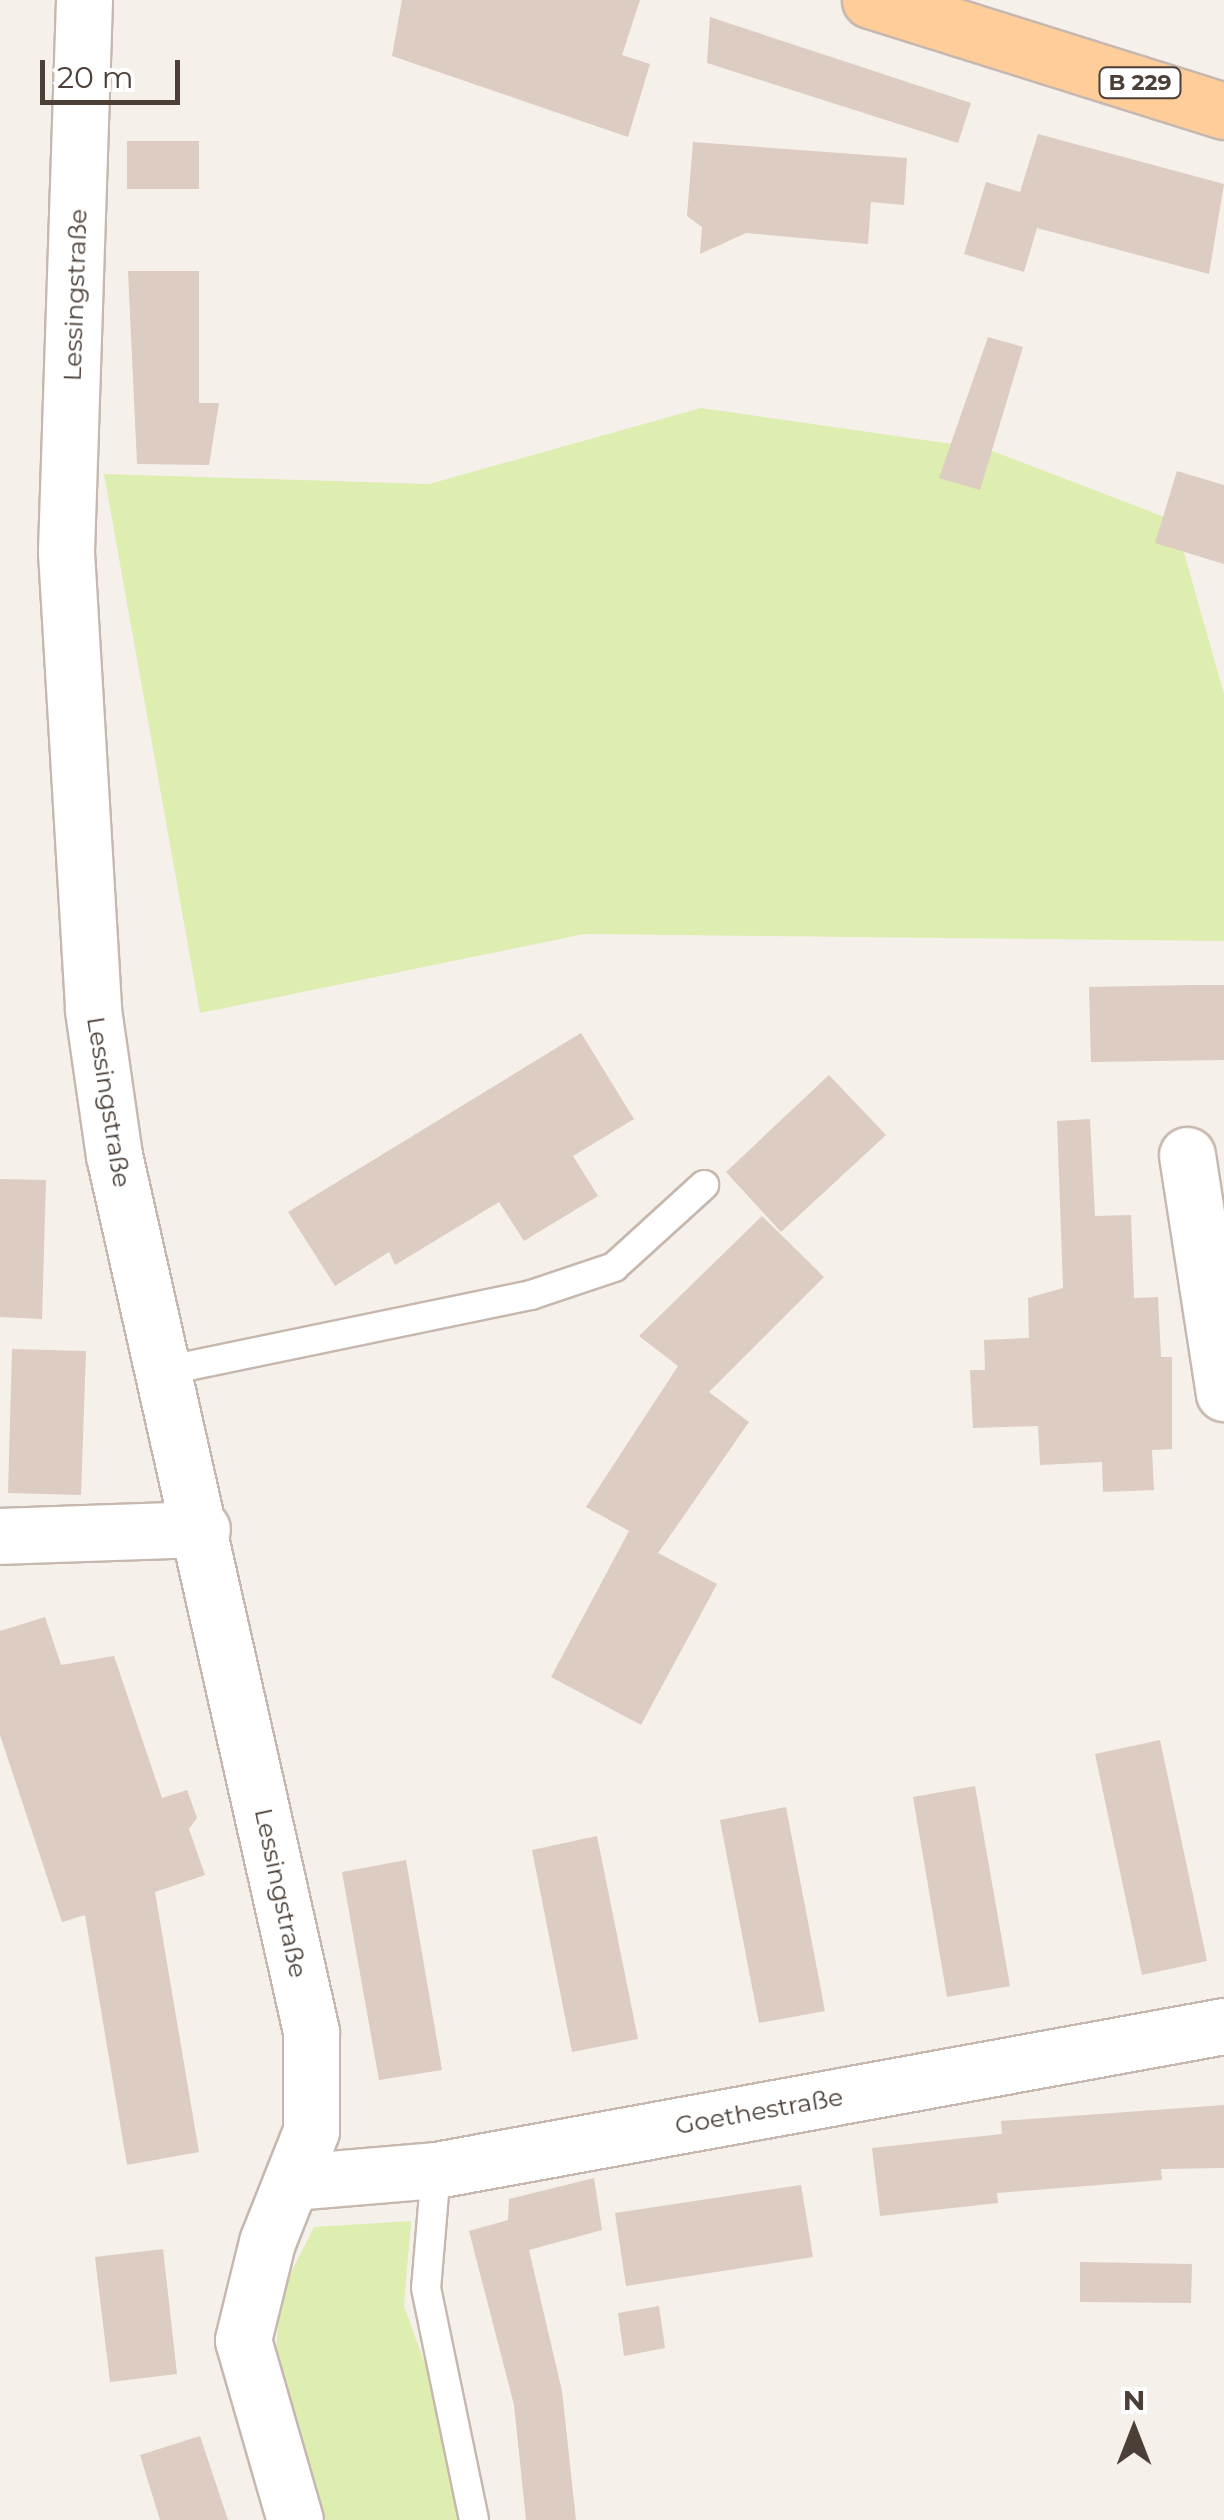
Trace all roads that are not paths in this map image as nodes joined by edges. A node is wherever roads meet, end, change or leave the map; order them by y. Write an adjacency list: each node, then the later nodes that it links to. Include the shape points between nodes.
1 (84, 0): 6 (street, Lessingstraße, via 66,552 93,1010)
2 (870, 0): 3 (main road, B 229)
3 (1224, 110)
4 (1188, 1154): 7 (street)
5 (704, 1185): 6 (lane, via 614,1267 547,1290)
6 (164, 1371): 8 (street, Lessingstraße)
7 (1224, 1393)
8 (202, 1529): 9 (street, via 128,1538); 12 (street, Lessingstraße, via 311,2031 316,2100)
9 (0, 1536)
10 (1224, 2026): 11 (street, Goethestraße)
11 (436, 2170): 12 (street, Goethestraße); 14 (lane, via 426,2288)
12 (293, 2182): 13 (street, Lessingstraße, via 243,2340)
13 (295, 2520)
14 (474, 2520)

